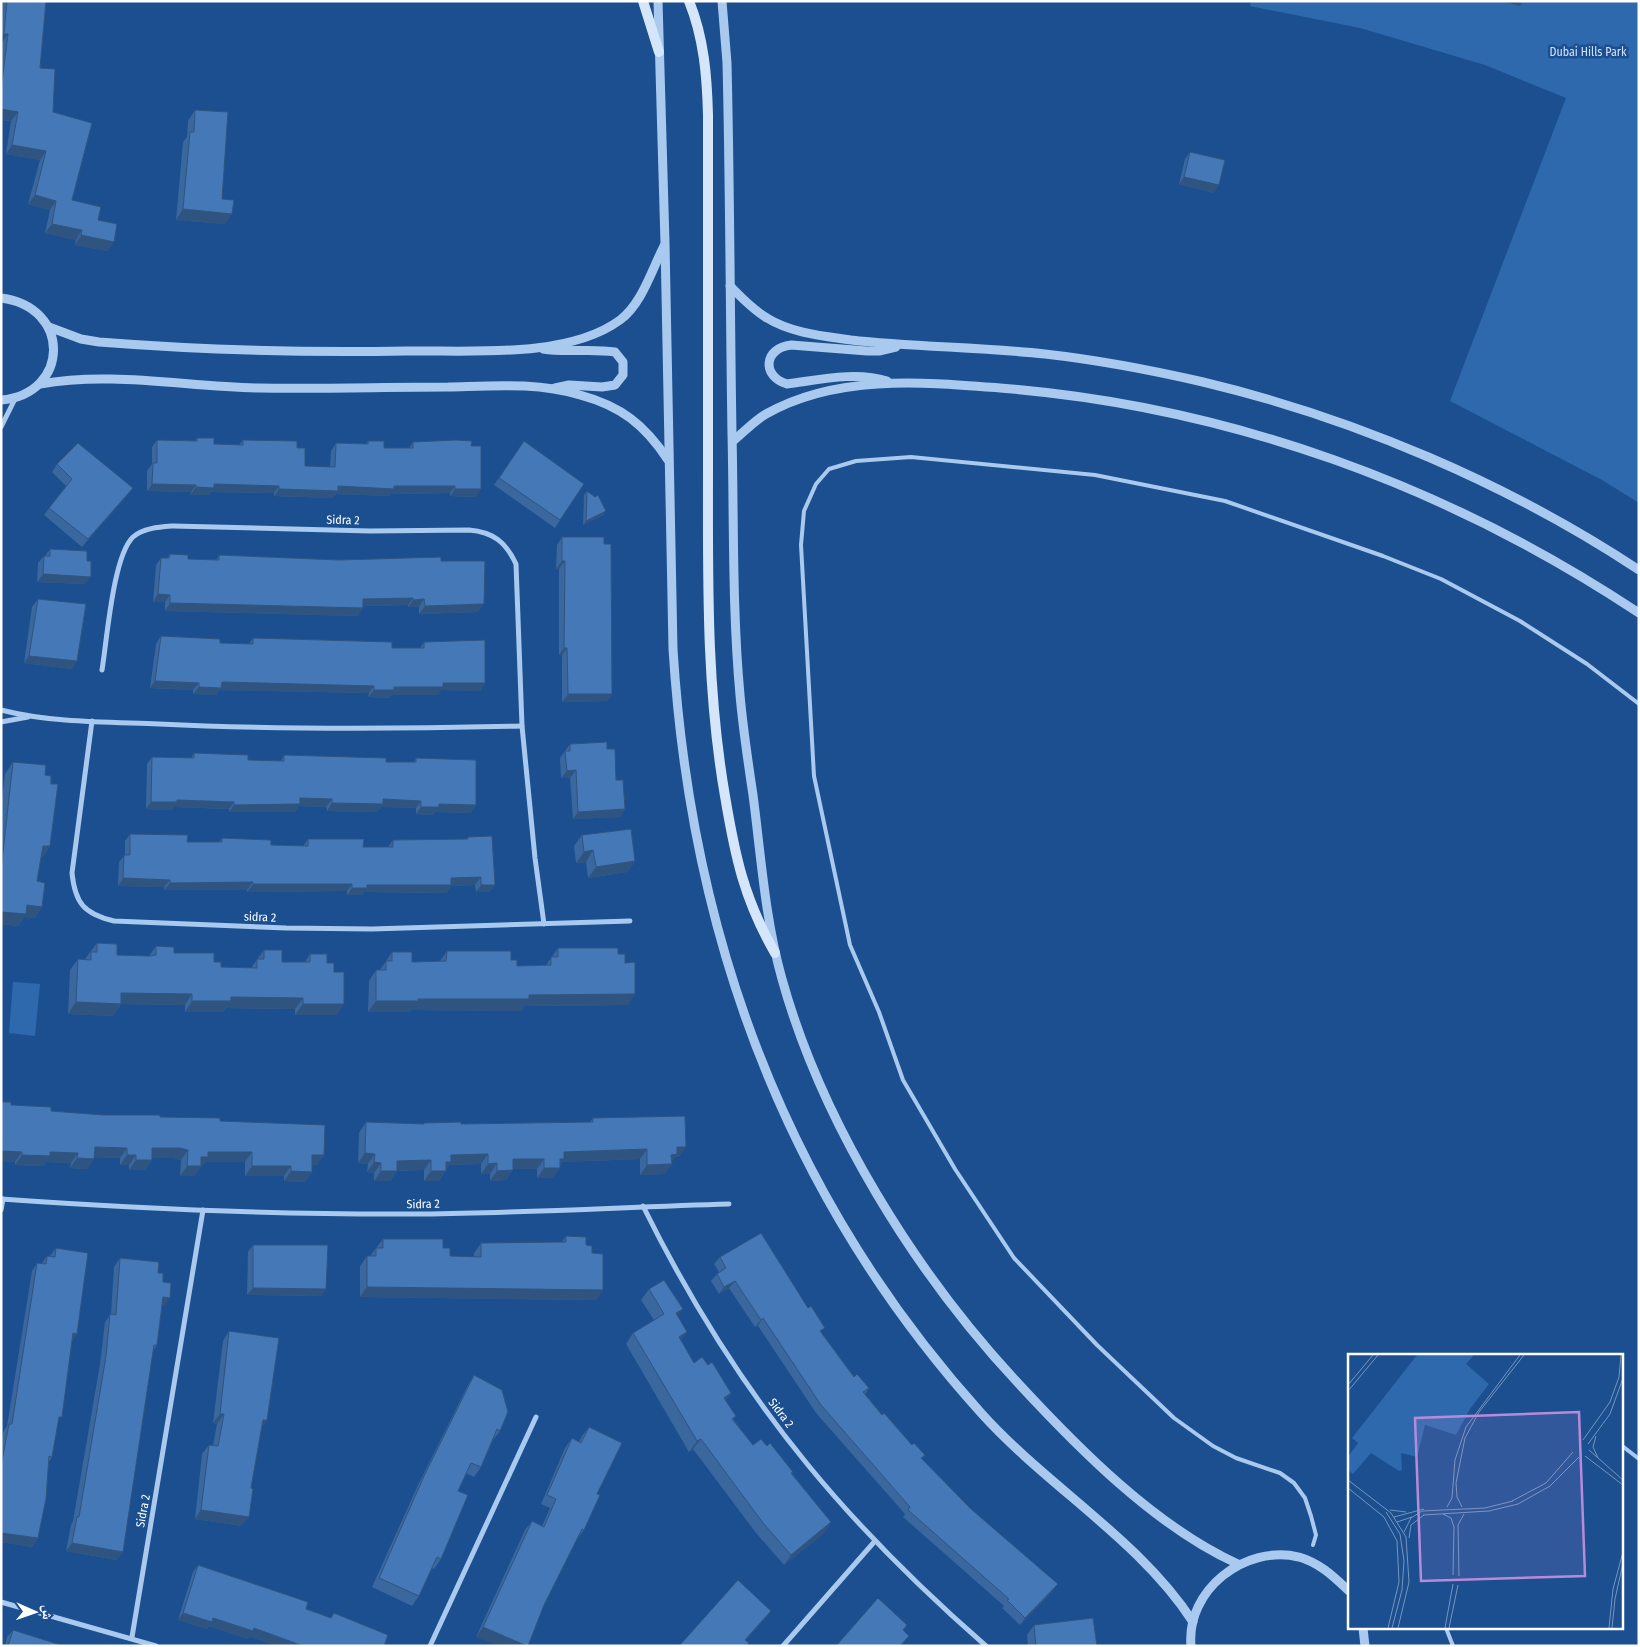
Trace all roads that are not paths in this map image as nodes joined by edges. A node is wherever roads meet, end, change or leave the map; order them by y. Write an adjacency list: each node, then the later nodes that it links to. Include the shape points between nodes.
1 (643, 1): 5 (main road)
2 (658, 1): 5 (street)
3 (689, 1): 31 (main road, via 700,34 708,97 708,620 713,710 738,866 747,897)
4 (725, 4): 7 (street)
5 (659, 52): 6 (street)
6 (665, 243): 11 (street, via 633,306 619,320 585,336); 19 (street)
7 (730, 286): 10 (street, via 767,318 784,326 825,336); 18 (street)
8 (1, 298): 9 (street, via 19,300 36,311)
9 (49, 327): 11 (street, via 81,340 245,352); 12 (street, via 53,357)
10 (901, 345): 13 (street, via 879,351 782,346 774,350 770,358 772,376 787,384 866,377); 20 (street, via 1044,354 1125,366 1205,383 1284,405 1370,434 1527,503)
11 (534, 348): 14 (street, via 615,352 623,362 623,375 615,384)
12 (40, 384): 14 (street, via 96,378 248,388); 15 (street, via 28,394)
13 (895, 384): 18 (street, via 862,385 798,401 765,414); 21 (street, via 970,385 1044,391 1191,416 1263,436 1423,494 1510,536 1595,584)
14 (553, 388): 19 (street, via 622,412 641,424)
15 (14, 399): 16 (street); 17 (street)
16 (1, 400)
17 (1, 427)
18 (732, 442): 31 (street, via 740,695)
19 (668, 460): 45 (street, via 676,701 691,812 724,955 783,1116 818,1185 871,1273 944,1370 1025,1458 1155,1573)
20 (1639, 570)
21 (1639, 614)
22 (102, 670): 28 (street, Sidra 2, via 124,547 135,536 152,528 484,532 499,538 510,550 516,564)
23 (1639, 704): 41 (lane, via 1587,664 1441,579 1225,501 1095,475 911,457 856,461 829,469 816,484 804,511 801,545 814,776 850,945 879,1012 903,1080 955,1169 1014,1258 1097,1345 1174,1418 1213,1446 1236,1458 1280,1473 1294,1483 1305,1498 1311,1516 1316,1535)
24 (1, 710): 25 (street)
25 (31, 716): 26 (street); 27 (street)
26 (92, 721): 28 (street, via 273,728); 30 (street, sidra 2, via 72,872 74,890 82,906 97,917 114,921 286,928)
27 (1, 722)
28 (522, 726): 30 (street, Sidra 2)
29 (630, 921): 30 (street, sidra 2)
30 (544, 924)
31 (776, 953): 42 (street, via 792,1010 816,1074 851,1148 937,1286 992,1357 1101,1466 1180,1532)
32 (2, 1199): 35 (street); 36 (street, Sidra 2)
33 (729, 1204): 34 (street, Sidra 2)
34 (643, 1206): 36 (street, Sidra 2, via 423,1214); 40 (street, Sidra 2, via 691,1296 746,1383 807,1464)
35 (1, 1210)
36 (203, 1210): 48 (street, Sidra 2)
37 (536, 1416): 50 (street)
38 (1622, 1446): 39 (lane)
39 (1639, 1459)
40 (875, 1541): 51 (street); 52 (street, Sidra 2, via 929,1596)
41 (1313, 1545)
42 (1238, 1564): 43 (street, via 1268,1556 1298,1557 1327,1570); 45 (street, via 1212,1586 1202,1599)
43 (1348, 1590)
44 (1, 1602): 48 (street)
45 (1193, 1622): 53 (street)
46 (1363, 1630): 54 (street)
47 (1447, 1630): 55 (lane)
48 (132, 1637): 49 (street)
49 (156, 1646)
50 (430, 1646)
51 (783, 1646)
52 (986, 1646)
53 (1191, 1646)
54 (1365, 1646)
55 (1453, 1646)

